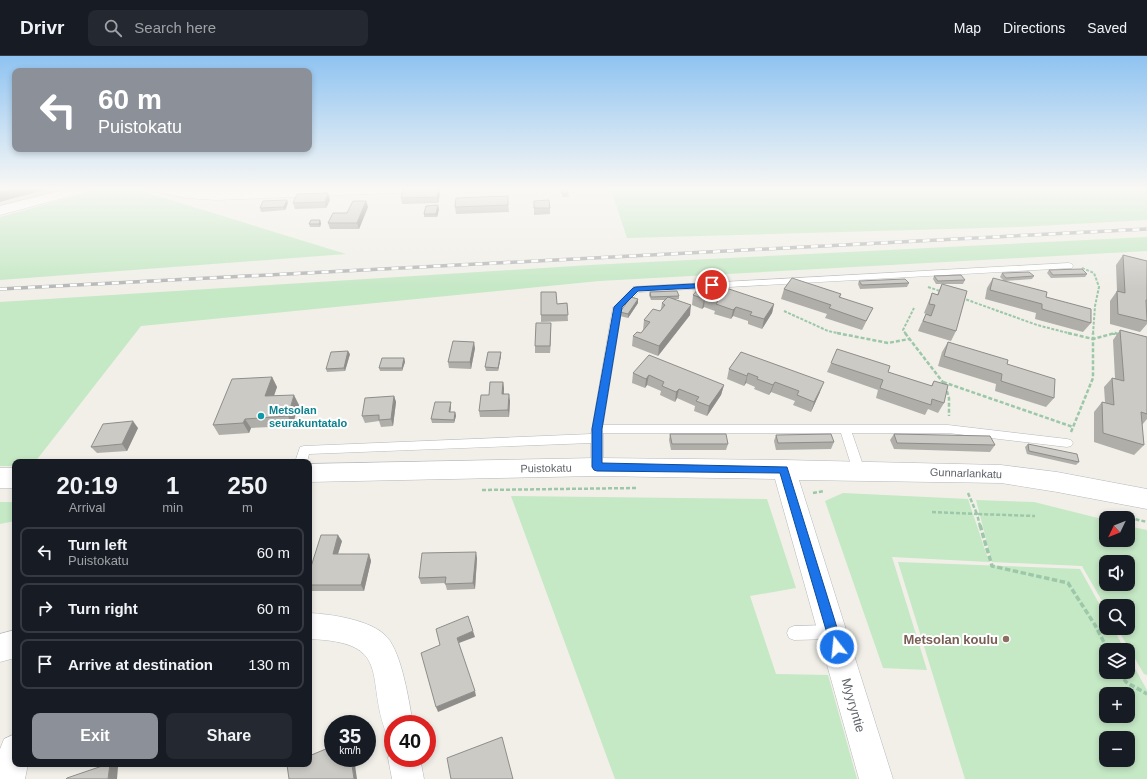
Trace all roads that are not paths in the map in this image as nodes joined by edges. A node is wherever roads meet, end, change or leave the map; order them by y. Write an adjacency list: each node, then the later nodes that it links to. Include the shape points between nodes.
1 (1069, 266): 3 (lane, via 636,289 618,307)
2 (845, 429): 3 (lane); 4 (lane, via 948,429); 7 (lane)
3 (597, 434): 5 (lane, via 304,450); 6 (lane)
4 (1067, 443)
5 (302, 459)
6 (597, 467): 8 (street, Puistokatu); 11 (street, Puistokatu)
7 (859, 471): 11 (street, Gunnarlankatu); 12 (street, Gunnarlankatu, via 1001,474)
8 (312, 473)
9 (0, 478): 10 (street)
10 (12, 478)
11 (788, 482): 15 (street, Myyryntie)
12 (1147, 499)
13 (312, 626): 18 (street, via 354,633 377,646 388,674)
14 (794, 632): 15 (lane)
15 (833, 632): 23 (street, Myyryntie)
16 (12, 645): 17 (street)
17 (0, 648)
18 (396, 715)
19 (12, 764): 21 (street)
20 (406, 767): 22 (street)
21 (9, 779)
22 (408, 779)
23 (876, 779)

